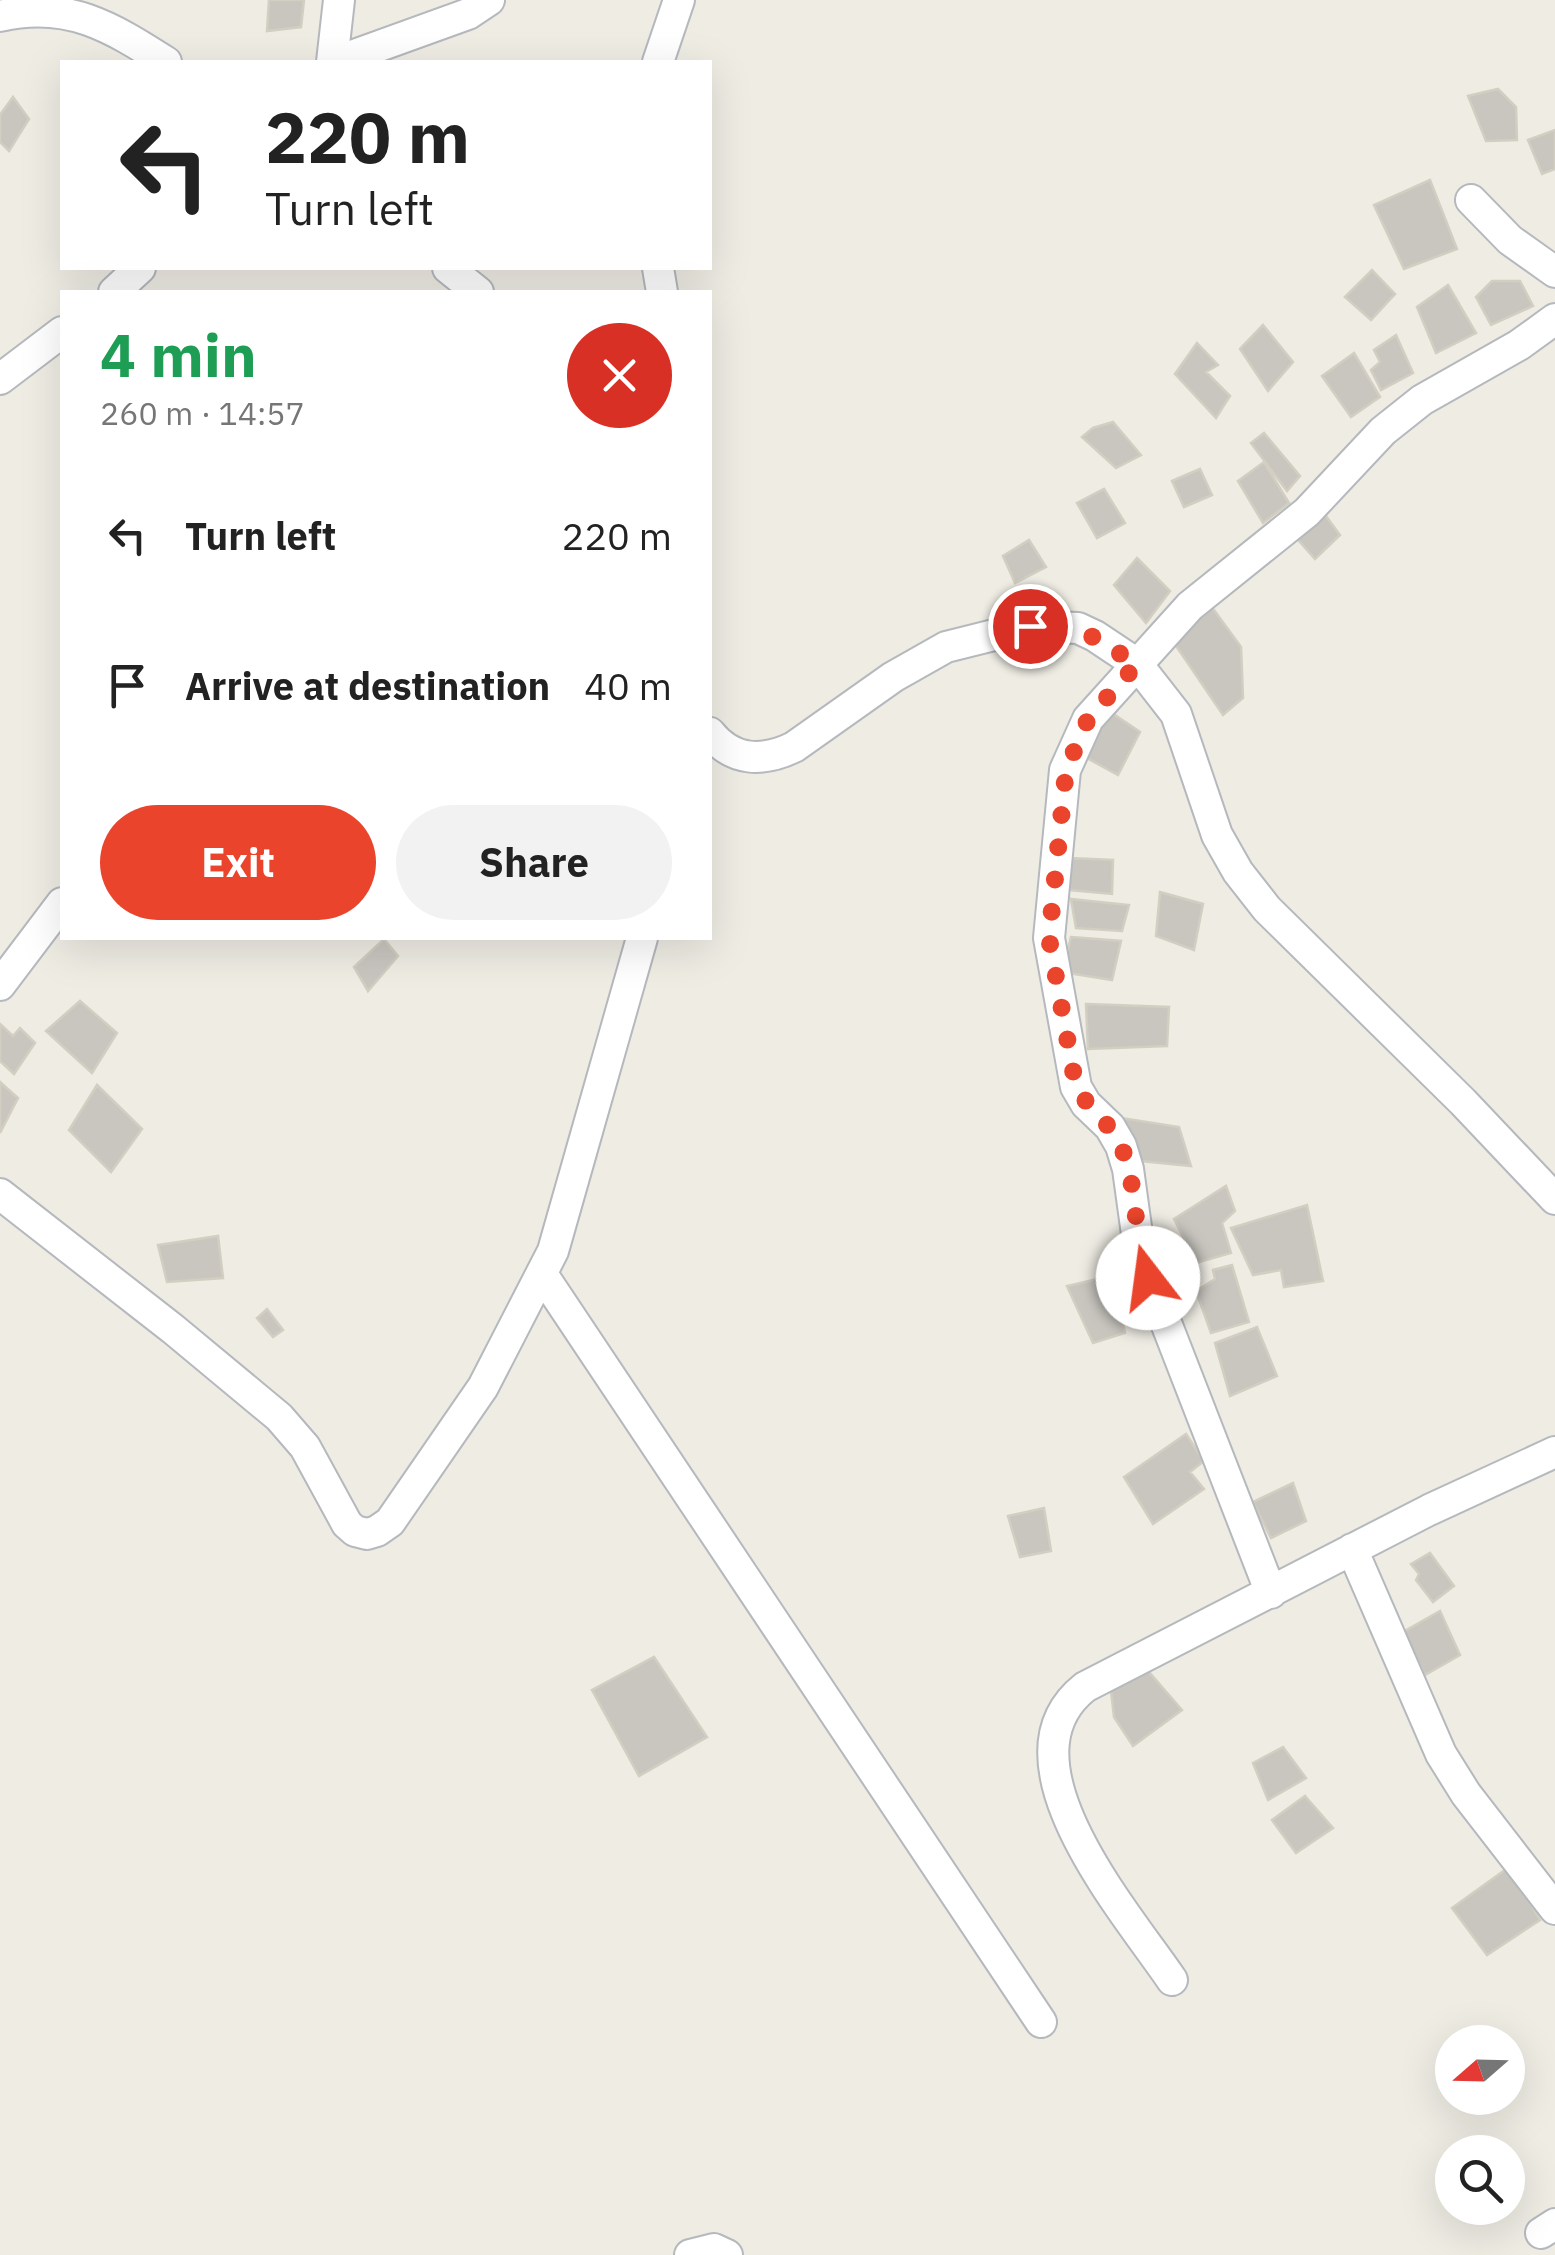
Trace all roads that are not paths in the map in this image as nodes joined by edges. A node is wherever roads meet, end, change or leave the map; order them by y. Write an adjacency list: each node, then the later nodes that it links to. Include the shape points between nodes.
1 (339, 0): 6 (street)
2 (488, 0): 7 (street, via 468,14)
3 (680, 0): 8 (street)
4 (0, 16): 5 (street, via 48,6 76,12)
5 (163, 60)
6 (333, 60)
7 (339, 60)
8 (659, 60)
9 (1471, 200): 11 (street)
10 (138, 270): 13 (street)
11 (1555, 272)
12 (445, 276): 14 (street)
13 (116, 290)
14 (474, 290)
15 (1555, 319): 18 (street, via 1436,390 1382,431 1307,512 1190,606)
16 (60, 334): 17 (street)
17 (0, 379)
18 (1137, 664): 19 (street, via 1078,628 1030,626 946,646 778,754 743,756); 24 (street, via 1176,714 1206,806 1238,872 1267,909); 28 (street, via 1088,719 1066,770 1049,938 1052,967 1076,1087 1120,1146 1140,1256)
19 (712, 736)
20 (60, 906): 22 (street)
21 (641, 940): 25 (street, via 554,1252)
22 (0, 985)
23 (0, 1194): 25 (street, via 279,1417 305,1448 347,1524 366,1534 390,1522 483,1388)
24 (1555, 1198)
25 (542, 1274): 31 (street)
26 (1555, 1452): 27 (street)
27 (1352, 1549): 28 (street); 29 (street, via 1441,1754)
28 (1271, 1593): 30 (street, via 1085,1687 1056,1725 1054,1757 1068,1821)
29 (1555, 1909)
30 (1172, 1980)
31 (1041, 2022)
32 (690, 2255): 33 (street, via 714,2249)
33 (727, 2255)

